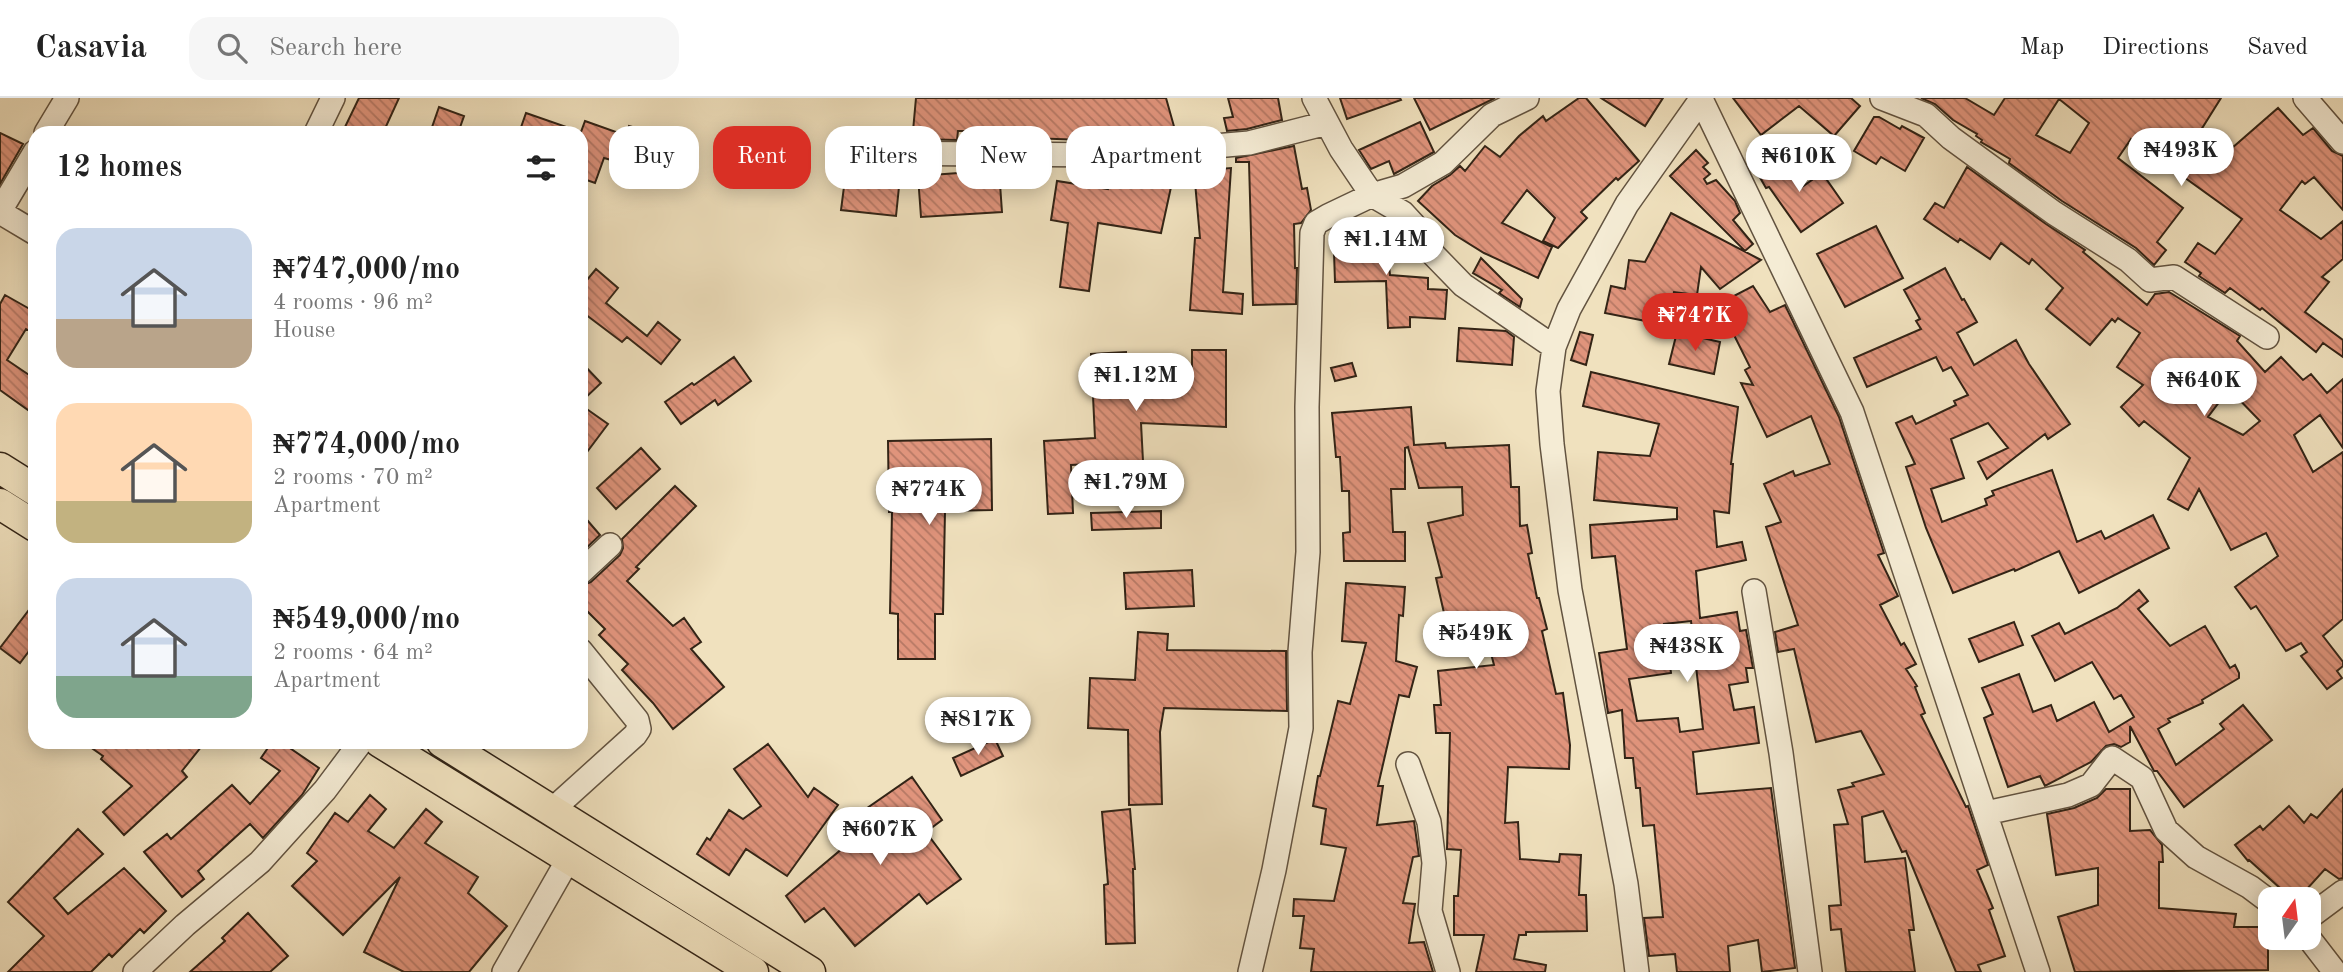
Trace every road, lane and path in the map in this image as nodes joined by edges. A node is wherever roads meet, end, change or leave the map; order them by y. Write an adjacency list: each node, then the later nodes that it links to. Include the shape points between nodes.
1 (67, 98): 10 (street)
2 (332, 98): 11 (street)
3 (1314, 98): 9 (street)
4 (1527, 98): 15 (street, via 1492,116 1443,163 1403,186)
5 (1882, 98): 8 (street)
6 (2305, 98): 12 (street)
7 (1701, 99): 19 (street, via 1627,204 1569,309); 33 (street, via 1852,412)
8 (1931, 106): 18 (street, via 1961,145 2150,280 2174,277)
9 (1327, 123): 13 (street, via 1249,143 1112,155); 15 (street)
10 (50, 126)
11 (319, 126)
12 (2343, 142)
13 (942, 154)
14 (28, 164): 16 (street)
15 (1372, 195): 19 (street, via 1409,219 1428,249 1462,285); 43 (street, via 1328,216 1312,233 1301,728)
16 (0, 211): 17 (street)
17 (28, 229)
18 (2267, 337)
19 (1555, 347): 45 (street, via 1548,391 1569,576 1626,884)
20 (0, 468): 21 (main road)
21 (28, 486)
22 (0, 504): 23 (main road)
23 (28, 522)
24 (610, 545): 25 (street)
25 (588, 565)
26 (1754, 592): 46 (street, via 1782,753)
27 (588, 660): 32 (street, via 637,720 639,729)
28 (356, 749): 39 (street, via 260,862)
29 (391, 749): 34 (main road)
30 (453, 749): 32 (main road)
31 (1408, 764): 44 (street, via 1429,822 1433,863 1430,911)
32 (552, 810): 42 (main road)
33 (1986, 813): 36 (street, via 2068,795 2091,785 2112,758 2142,778 2166,830 2196,857); 47 (street)
34 (569, 858): 40 (street); 41 (main road)
35 (2343, 892): 37 (street)
36 (2258, 893)
37 (2321, 908)
38 (2318, 950): 48 (street)
39 (135, 972)
40 (505, 972)
41 (752, 972)
42 (810, 972)
43 (1250, 972)
44 (1448, 972)
45 (1637, 972)
46 (1810, 972)
47 (2038, 972)
48 (2335, 972)

